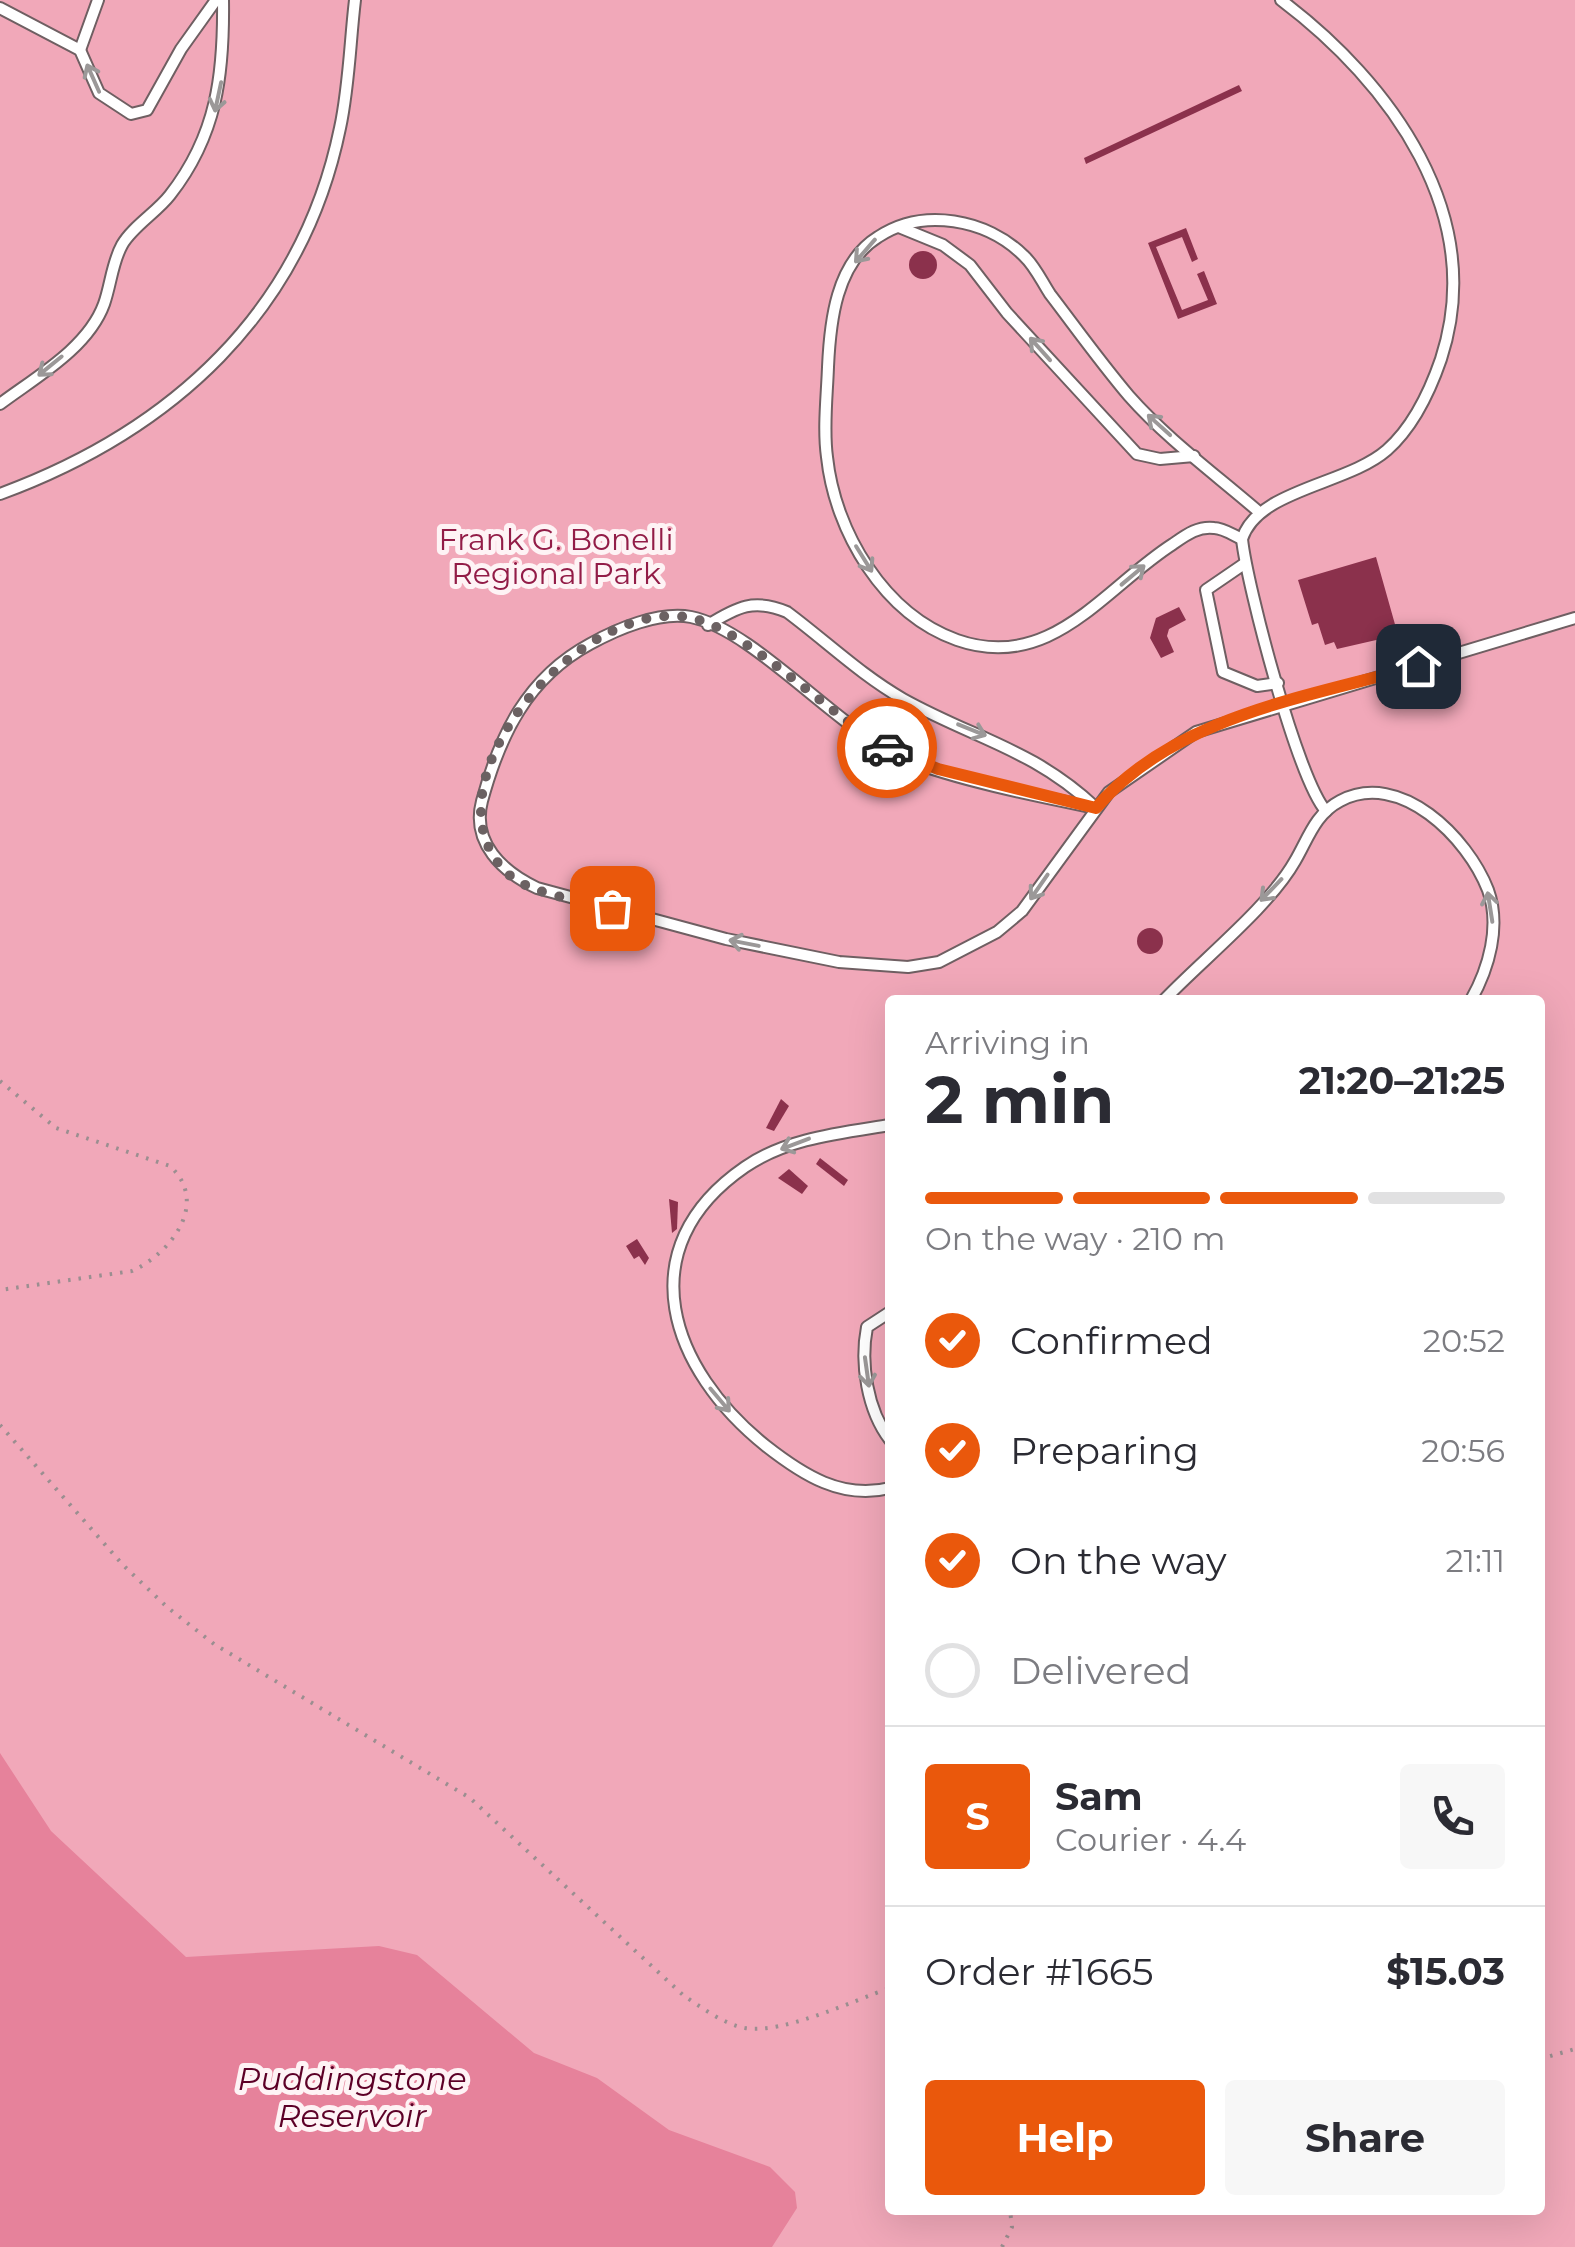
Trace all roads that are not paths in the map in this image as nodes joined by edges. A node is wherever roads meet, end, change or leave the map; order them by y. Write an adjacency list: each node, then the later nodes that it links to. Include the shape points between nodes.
1 (98, 0): 6 (lane)
2 (220, 0): 6 (lane, one-way to 6, via 181,48 147,110 131,114 113,106 99,93); 8 (lane, one-way to 8, via 222,78 197,158 150,220 124,241 91,328)
3 (355, 0): 10 (lane, via 340,128 325,182 290,267 252,325 194,384 135,430 66,470)
4 (1281, 0): 11 (lane, via 1363,71 1410,138 1451,236 1453,303 1427,393 1388,449 1359,470)
5 (0, 8): 6 (lane)
6 (80, 50)
7 (899, 227): 9 (lane, one-way to 7, via 1137,454 970,265 944,245); 9 (lane, one-way to 7, via 1130,397 1025,257 960,221 927,219); 12 (lane, one-way to 12, via 876,237 856,260 833,312 826,458 861,556 907,613 958,640 1026,645 1082,620 1194,530 1216,528)
8 (0, 404)
9 (1196, 456): 11 (lane)
10 (0, 494)
11 (1259, 512): 12 (lane)
12 (1242, 539): 13 (lane)
13 (1244, 564): 16 (lane); 16 (lane, via 1206,590 1222,672 1258,686)
14 (1575, 618): 17 (lane)
15 (708, 624): 18 (lane, via 905,758); 18 (lane, one-way to 18, via 739,606 765,603 786,612 900,698 1023,752); 18 (lane, one-way to 15, via 1022,911 998,932 939,962 908,967 838,962 726,939 537,888 508,874 490,851 480,809 500,746 528,696 565,657 604,636 667,618)
16 (1278, 683): 17 (lane)
17 (1283, 704): 18 (lane, via 1196,732 1131,774); 19 (lane, via 1308,781)
18 (1096, 808)
19 (1326, 811): 20 (lane, one-way to 20, via 1284,877); 21 (lane, one-way to 19, via 1490,957 1494,926 1488,891 1456,840 1428,812 1398,798 1369,794 1342,799)
20 (1169, 995)
21 (1473, 995)
22 (885, 1126): 25 (lane, one-way to 25, via 811,1138 745,1167 692,1224 672,1287 686,1353 754,1436 812,1480 848,1490)
23 (885, 1315): 24 (lane, one-way to 24, via 867,1327 864,1346 872,1402)
24 (885, 1429)
25 (885, 1488)

